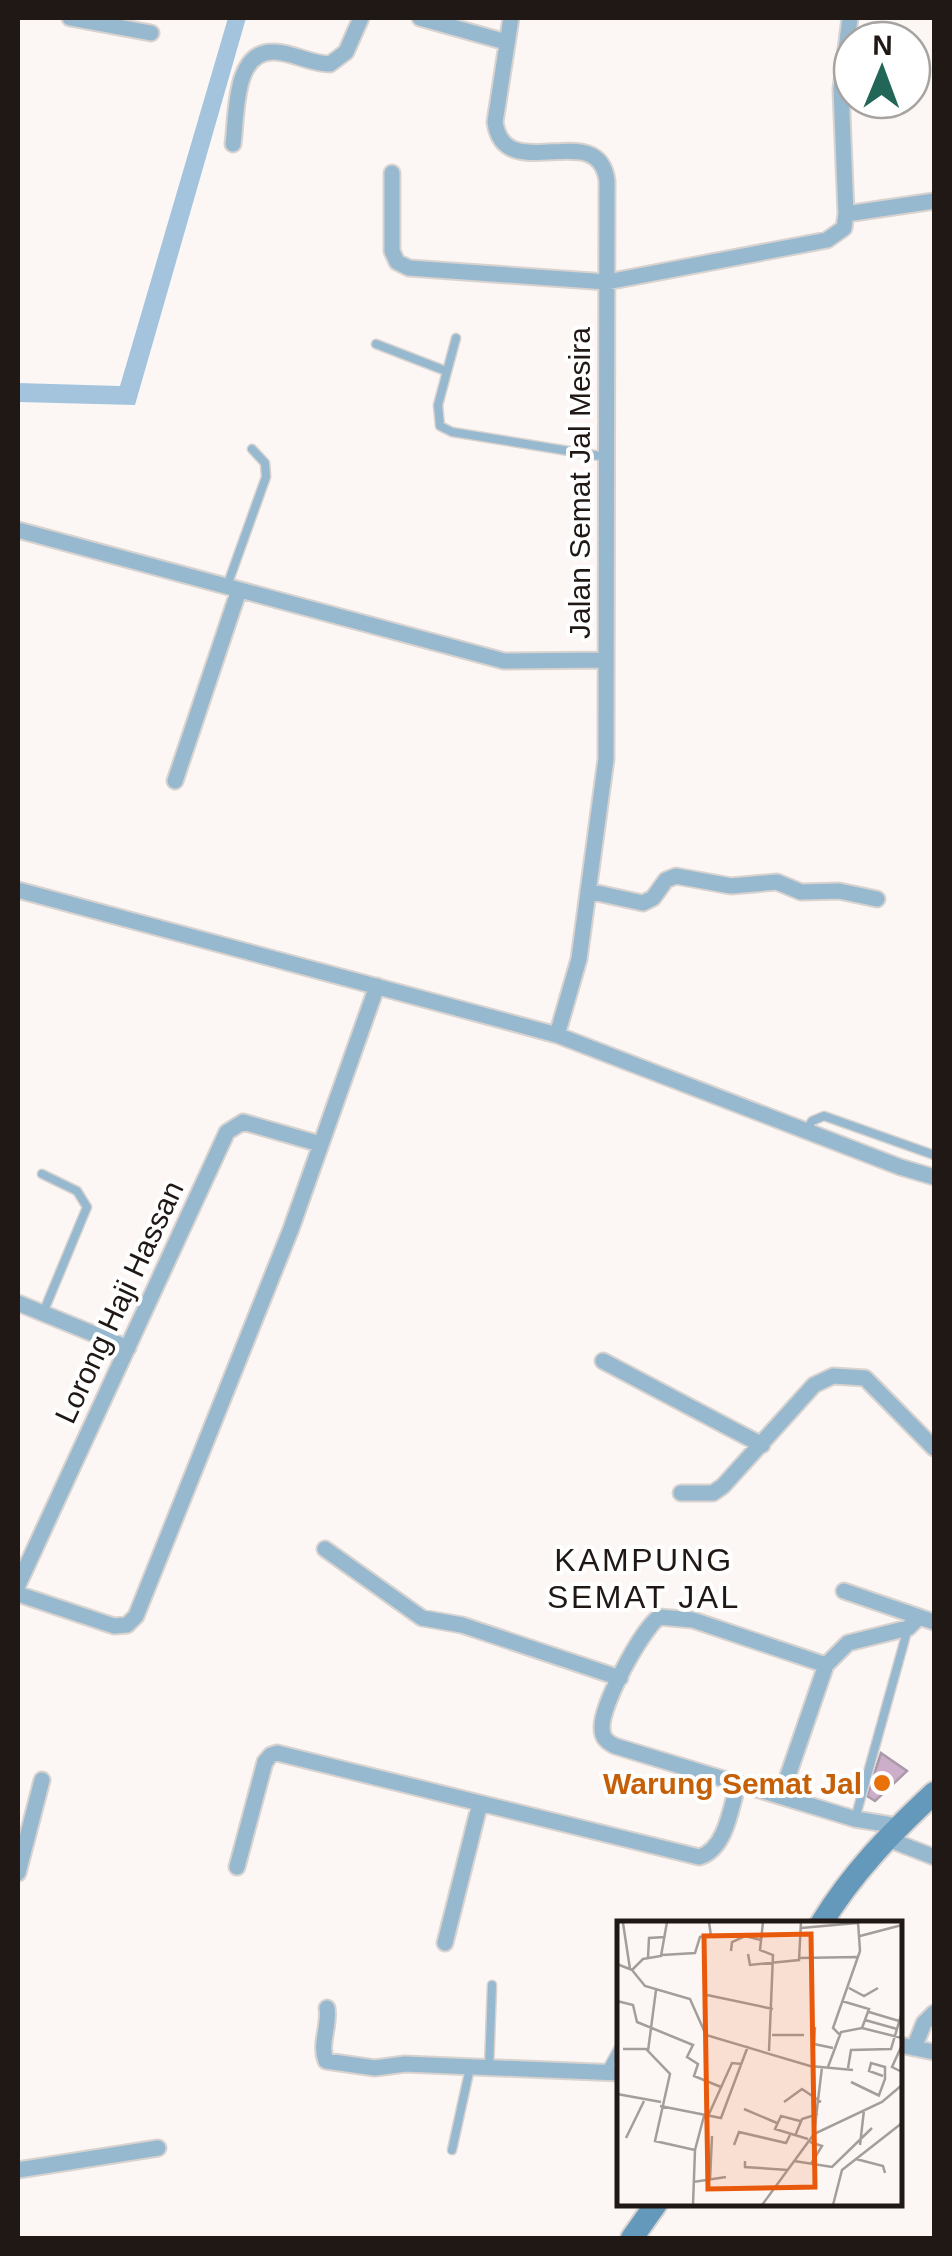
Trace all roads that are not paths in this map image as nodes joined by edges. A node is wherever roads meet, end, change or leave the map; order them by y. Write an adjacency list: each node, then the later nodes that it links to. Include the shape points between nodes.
1 (70, 18): 6 (street)
2 (361, 18): 8 (street, via 346,52 330,64 271,51 252,59 241,80)
3 (420, 18): 7 (street)
4 (510, 18): 7 (street, Jalan Semat Jal Mesira)
5 (850, 18): 11 (street, via 841,89)
6 (152, 34)
7 (506, 42): 12 (street, Jalan Semat Jal Mesira, via 497,135 517,151 585,152 606,168)
8 (234, 144)
9 (392, 172): 12 (street, via 392,250 402,266)
10 (934, 201): 11 (street)
11 (846, 214): 12 (street, via 844,228 827,240)
12 (607, 282): 17 (street, Jalan Semat Jal Mesira)
13 (456, 338): 15 (lane)
14 (376, 344): 15 (lane)
15 (446, 371): 17 (lane, via 437,416 444,430)
16 (252, 450): 19 (lane, via 267,472)
17 (606, 457): 20 (street, Jalan Semat Jal Mesira)
18 (18, 530): 19 (street)
19 (233, 588): 20 (street, via 504,662); 21 (street)
20 (606, 660): 23 (street, Jalan Semat Jal Mesira, via 606,758)
21 (175, 781)
22 (18, 890): 25 (street)
23 (588, 891): 24 (street, via 643,903 676,876 731,886 776,882 800,892); 26 (street, Jalan Semat Jal Mesira)
24 (877, 899)
25 (377, 986): 26 (street); 28 (street)
26 (558, 1035): 27 (street)
27 (806, 1130): 29 (lane, via 824,1116); 31 (street)
28 (320, 1144): 34 (street, Lorong Haji Hassan, via 249,1123 231,1127); 42 (street, via 136,1616 114,1626)
29 (934, 1155)
30 (42, 1174): 33 (lane, via 77,1191 88,1208)
31 (934, 1176)
32 (18, 1302): 33 (street)
33 (42, 1313): 34 (street)
34 (128, 1348): 40 (street, Lorong Haji Hassan)
35 (603, 1361): 36 (street)
36 (762, 1445): 37 (street, via 814,1384 848,1375 865,1378); 38 (street, via 713,1493)
37 (934, 1448)
38 (682, 1493)
39 (325, 1549): 45 (street, via 422,1618)
40 (18, 1585)
41 (844, 1591): 43 (street)
42 (18, 1594)
43 (924, 1619): 44 (street, via 848,1643); 51 (lane)
44 (826, 1664): 45 (street, via 664,1615 651,1623); 49 (street)
45 (620, 1678): 47 (street, via 602,1724 608,1743)
46 (42, 1780): 55 (street)
47 (738, 1784): 49 (street); 50 (street, via 718,1844 700,1857)
48 (934, 1793): 52 (main road)
49 (780, 1796): 51 (street)
50 (480, 1803): 54 (street, via 271,1755); 57 (street)
51 (854, 1819): 52 (street)
52 (892, 1832): 53 (street); 56 (main road)
53 (934, 1857)
54 (237, 1868)
55 (18, 1872)
56 (823, 1921)
57 (445, 1943)
58 (492, 1985): 64 (lane)
59 (326, 2008): 63 (street, via 326,2061)
60 (934, 2014): 61 (street)
61 (907, 2046): 62 (street)
62 (934, 2052)
63 (470, 2068): 64 (street); 67 (lane)
64 (489, 2069): 65 (street)
65 (613, 2072)
66 (158, 2148): 68 (street)
67 (452, 2150)
68 (18, 2170)
69 (655, 2206): 70 (main road)
70 (632, 2238)

